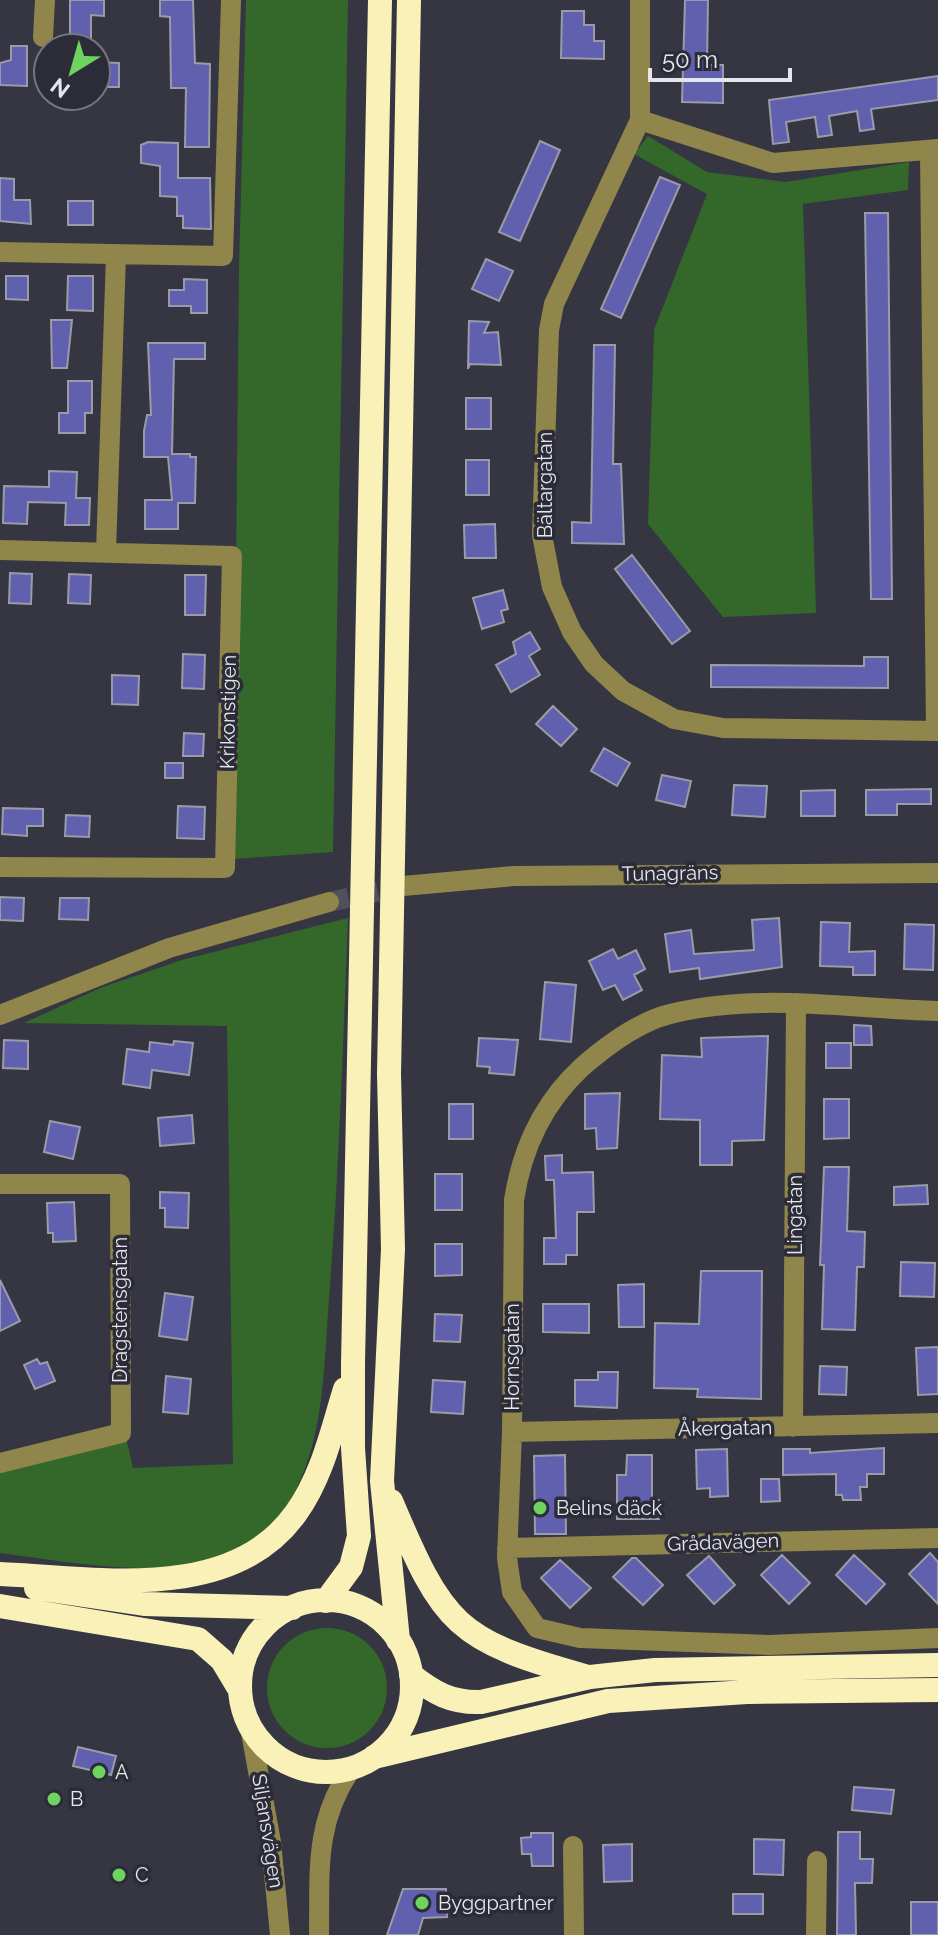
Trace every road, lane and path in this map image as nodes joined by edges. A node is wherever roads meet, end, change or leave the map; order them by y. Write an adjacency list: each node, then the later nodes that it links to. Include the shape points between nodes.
1 (45, 0): 6 (street)
2 (231, 0): 10 (street, via 223,256)
3 (380, 0): 22 (highway)
4 (409, 0): 27 (highway, via 389,1074 393,1249)
5 (640, 0): 7 (street, Bältargatan)
6 (43, 32)
7 (640, 120): 8 (street, via 773,163); 13 (street, Bältargatan, via 554,304 549,330 542,535 552,587 572,632 594,664 623,691 674,719 723,728)
8 (934, 150): 13 (street)
9 (0, 252): 10 (street)
10 (116, 255): 12 (street)
11 (0, 550): 12 (street)
12 (106, 552): 14 (street, Krikonstigen, via 232,556 225,868)
13 (937, 731)
14 (0, 867)
15 (938, 873): 16 (street, Tunagräns, via 530,876)
16 (403, 886)
17 (329, 902): 20 (street, via 169,948)
18 (796, 1003): 19 (street, Hornsgatan); 24 (street, Lingatan); 25 (street, Hornsgatan, via 668,1014 609,1043 563,1085 534,1130 514,1200)
19 (938, 1011)
20 (0, 1015)
21 (0, 1184): 26 (street, Dragstensgatan, via 120,1184 121,1433)
22 (353, 1364): 30 (highway, via 309,1493 280,1533 258,1552 233,1565 180,1576); 32 (highway, via 359,1536 351,1567)
23 (938, 1423): 24 (street, Åkergatan)
24 (793, 1427): 25 (street, Åkergatan)
25 (512, 1432): 29 (street, Hornsgatan)
26 (0, 1463)
27 (382, 1481): 36 (highway); 39 (highway, via 428,1587 460,1626 506,1651)
28 (938, 1538): 29 (street, Grådavägen)
29 (507, 1548): 35 (street, Hornsgatan, via 512,1592 537,1628 580,1638 769,1645)
30 (0, 1574)
31 (0, 1580): 34 (highway, via 144,1604)
32 (326, 1601): 34 (highway); 36 (highway, via 367,1611)
33 (0, 1606): 40 (highway, via 198,1639 222,1660)
34 (292, 1608): 40 (highway, via 270,1621 253,1641)
35 (938, 1638)
36 (398, 1640): 38 (highway)
37 (938, 1665): 39 (highway, via 747,1666)
38 (411, 1675): 39 (highway, via 442,1697 464,1703); 43 (highway, via 407,1715 394,1739)
39 (590, 1677)
40 (240, 1690): 42 (highway)
41 (938, 1690): 43 (highway, via 747,1692 608,1701)
42 (250, 1727): 44 (highway, via 269,1750 293,1766 322,1772); 47 (street, Siljansvägen, via 271,1842)
43 (374, 1757): 44 (highway)
44 (351, 1769): 48 (street, via 331,1801 322,1836)
45 (573, 1846): 49 (street)
46 (817, 1861): 50 (street)
47 (280, 1935)
48 (319, 1935)
49 (574, 1935)
50 (816, 1935)

